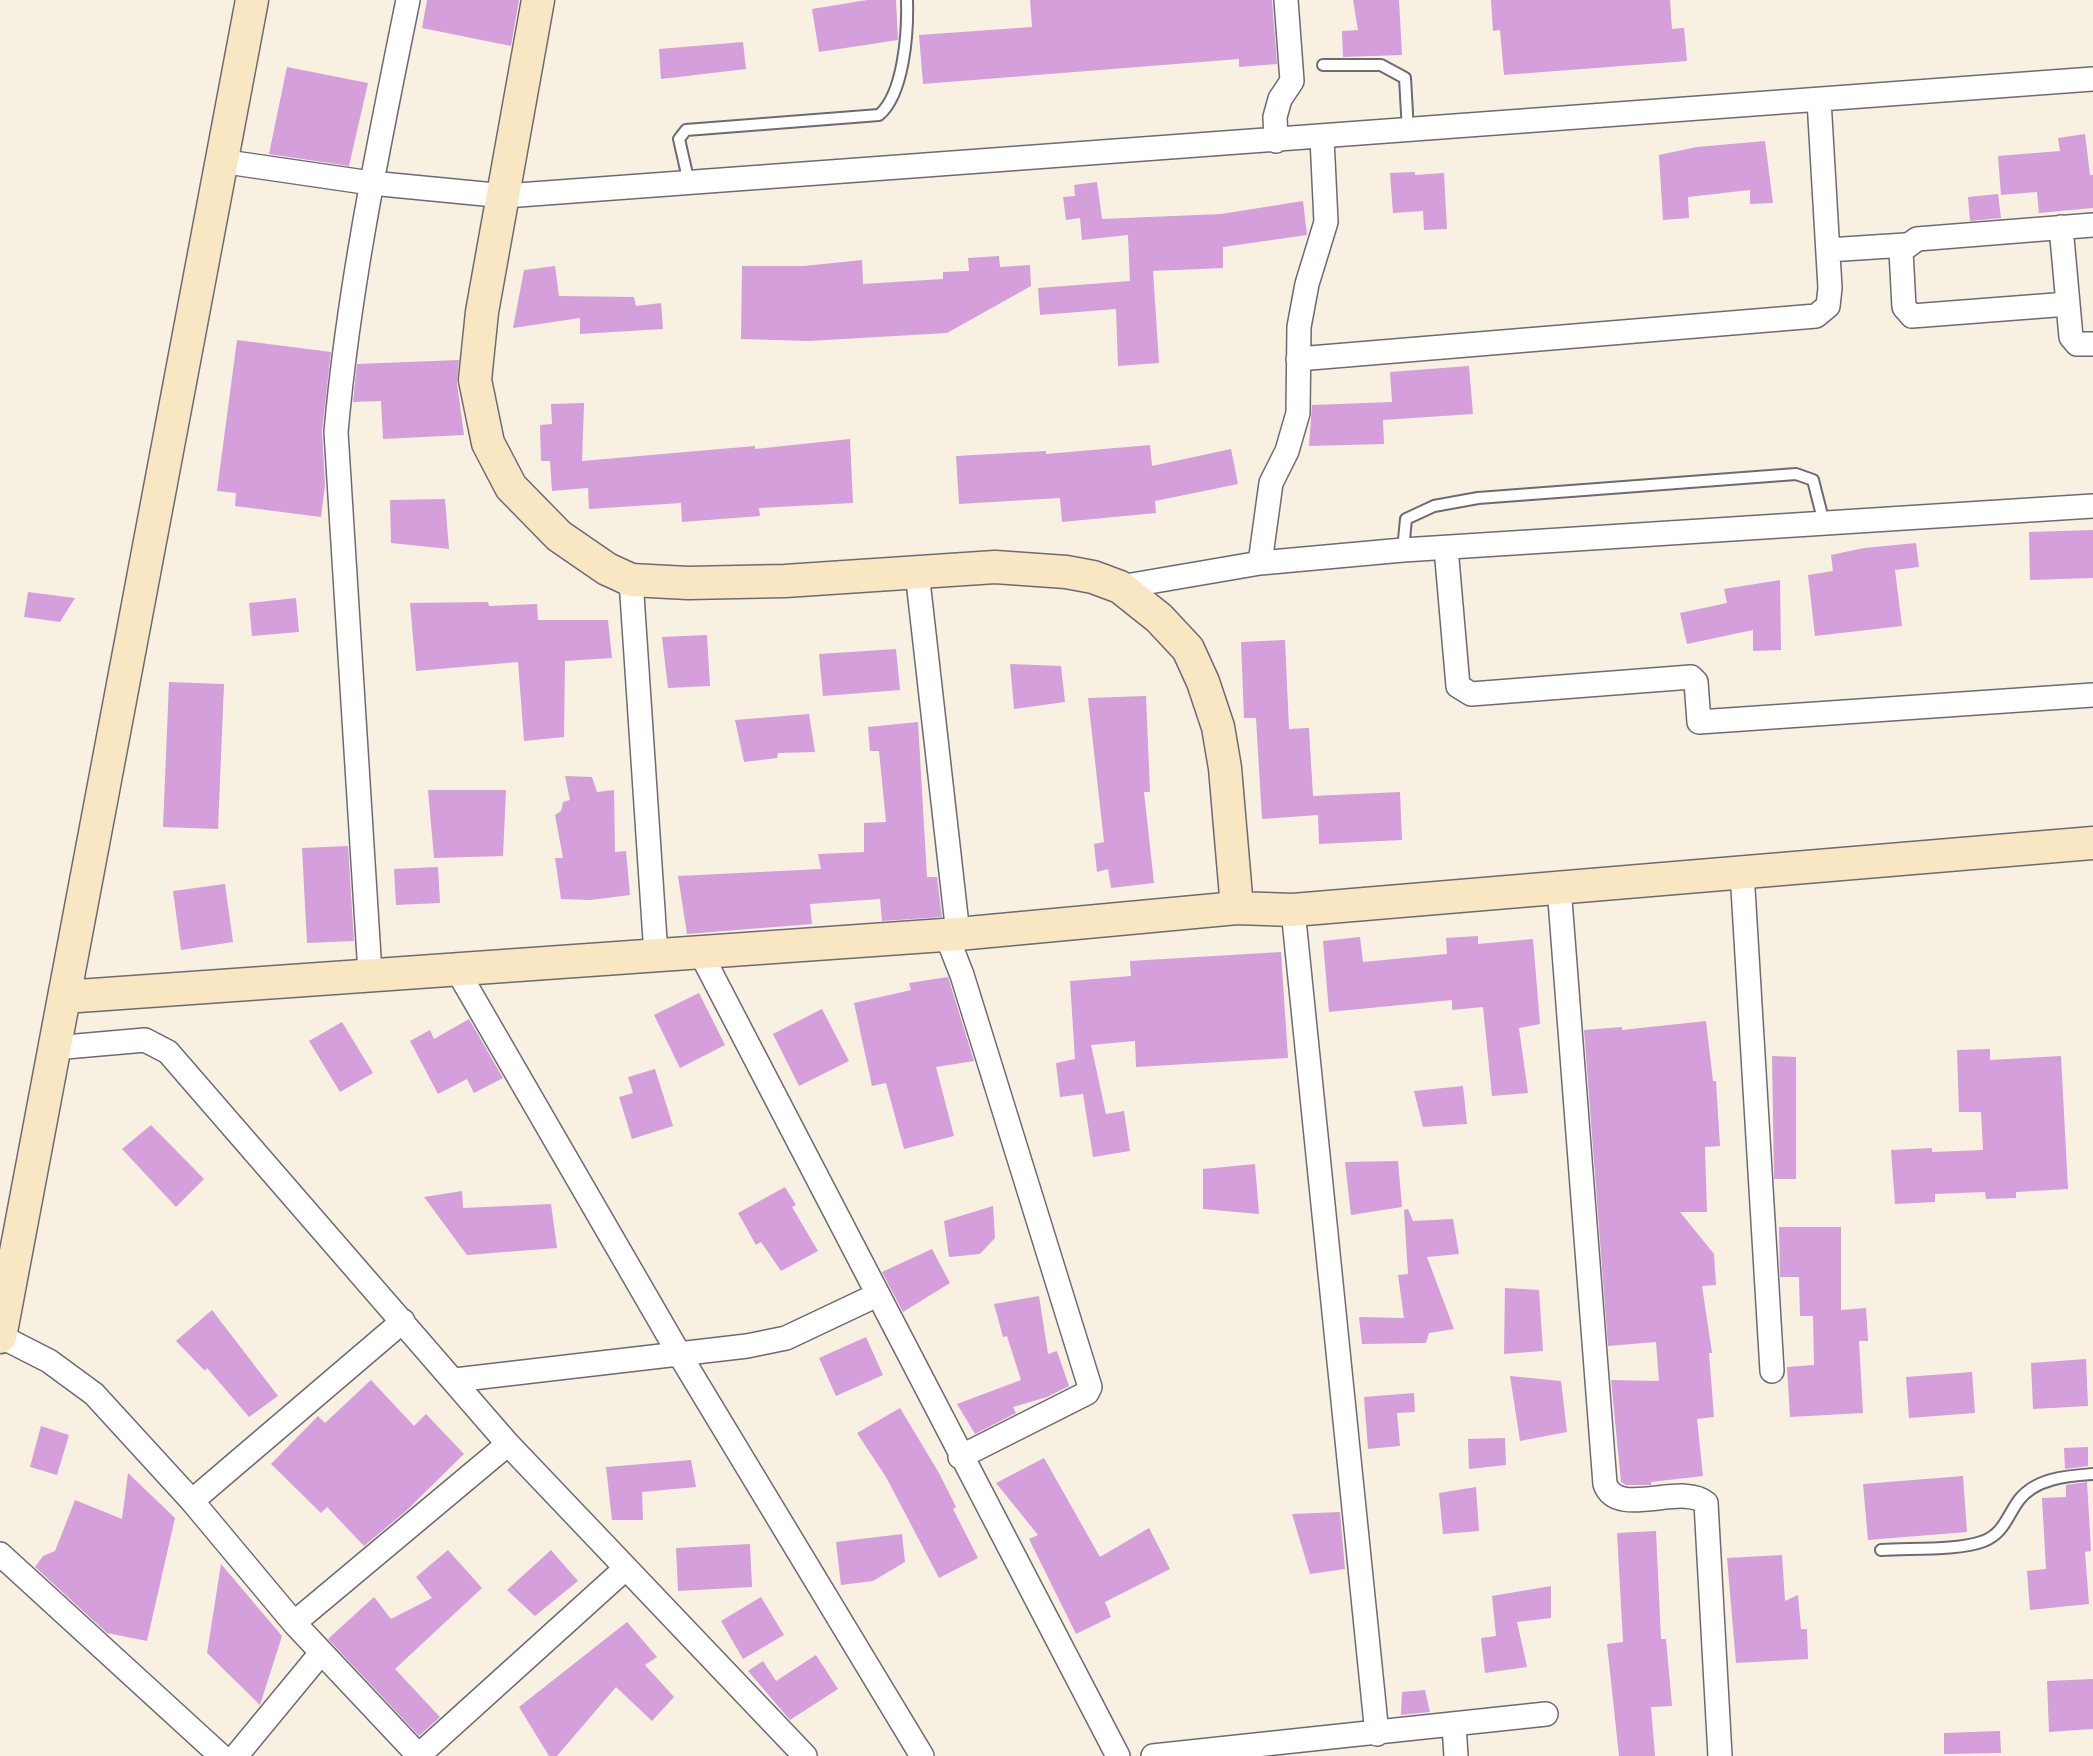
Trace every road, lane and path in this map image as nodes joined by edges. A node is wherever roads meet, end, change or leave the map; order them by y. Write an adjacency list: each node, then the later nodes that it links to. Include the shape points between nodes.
1 (252, 0): 12 (street)
2 (408, 0): 13 (street)
3 (538, 0): 15 (street)
4 (907, 0): 14 (lane, via 908,25 895,90 891,105 880,115 686,130 679,139)
5 (1286, 0): 11 (street, via 1292,81 1275,117)
6 (1323, 65): 9 (lane, via 1381,65 1405,78)
7 (2093, 79): 8 (street)
8 (1819, 100): 9 (street); 19 (street)
9 (1408, 131): 10 (street)
10 (1322, 138): 11 (street); 22 (street, via 1326,222 1307,284)
11 (1276, 141): 14 (street)
12 (220, 161): 13 (street); 42 (street)
13 (371, 183): 15 (street); 41 (street, via 341,371 336,432)
14 (689, 183): 15 (street)
15 (505, 197): 29 (street, via 482,312 475,380 488,443 511,487 559,536)
16 (2093, 225): 17 (street)
17 (2061, 227): 18 (street, via 1917,239); 20 (street)
18 (1905, 245): 19 (street); 20 (street, via 1899,257 1904,307 1912,316)
19 (1828, 250): 22 (street, via 1828,306 1816,316)
20 (2068, 304): 21 (street, via 2071,337 2077,344)
21 (2093, 344)
22 (1298, 359): 27 (street, via 1298,413 1271,483)
23 (2093, 506): 24 (street)
24 (1824, 523): 25 (street); 26 (lane, via 1813,480 1796,474 1540,492 1434,506 1406,519)
25 (1446, 548): 26 (street); 31 (street, via 1454,665 1458,686 1471,694 1691,677 1696,682 1699,722)
26 (1403, 550): 27 (street)
27 (1259, 563): 30 (street)
28 (917, 572): 29 (street, via 785,581); 30 (street, via 1028,569 1093,577); 37 (street)
29 (631, 580): 39 (street)
30 (1120, 587): 35 (street, via 1188,649 1203,682 1225,768)
31 (2093, 695)
32 (2093, 843): 33 (street)
33 (1742, 872): 34 (street); 48 (street)
34 (1559, 887): 36 (street); 71 (street, via 1605,1484 1608,1492 1620,1499 1692,1497 1706,1503)
35 (1237, 908): 36 (street); 37 (street)
36 (1293, 910): 61 (street)
37 (952, 934): 38 (street); 51 (street, via 1090,1387 1087,1393)
38 (700, 952): 39 (street); 44 (street)
39 (656, 955): 40 (street)
40 (457, 970): 41 (street); 47 (street)
41 (370, 973): 42 (street)
42 (64, 997): 43 (street)
43 (54, 1048): 45 (street, via 145,1040 167,1052); 46 (street)
44 (877, 1295): 47 (street, via 786,1338); 51 (street)
45 (403, 1321): 49 (street); 53 (street)
46 (0, 1337): 53 (street, via 49,1361 94,1394)
47 (677, 1352): 49 (street); 67 (street)
48 (1772, 1371)
49 (455, 1380): 50 (street)
50 (508, 1444): 56 (street); 57 (street)
51 (960, 1457): 68 (street)
52 (2093, 1474): 54 (lane, via 2055,1479 2032,1488 2019,1499 2006,1524 1984,1541)
53 (192, 1501): 57 (street)
54 (1881, 1550)
55 (0, 1554): 63 (street)
56 (626, 1568): 65 (street); 66 (street)
57 (294, 1623): 58 (street)
58 (321, 1653): 64 (street); 65 (street)
59 (1546, 1714): 60 (street)
60 (1454, 1725): 61 (street); 70 (street)
61 (1377, 1734): 62 (street)
62 (1207, 1753): 69 (street)
63 (221, 1756)
64 (236, 1756)
65 (419, 1756)
66 (805, 1756)
67 (922, 1756)
68 (1118, 1756)
69 (1153, 1756)
70 (1456, 1756)
71 (1720, 1756)

